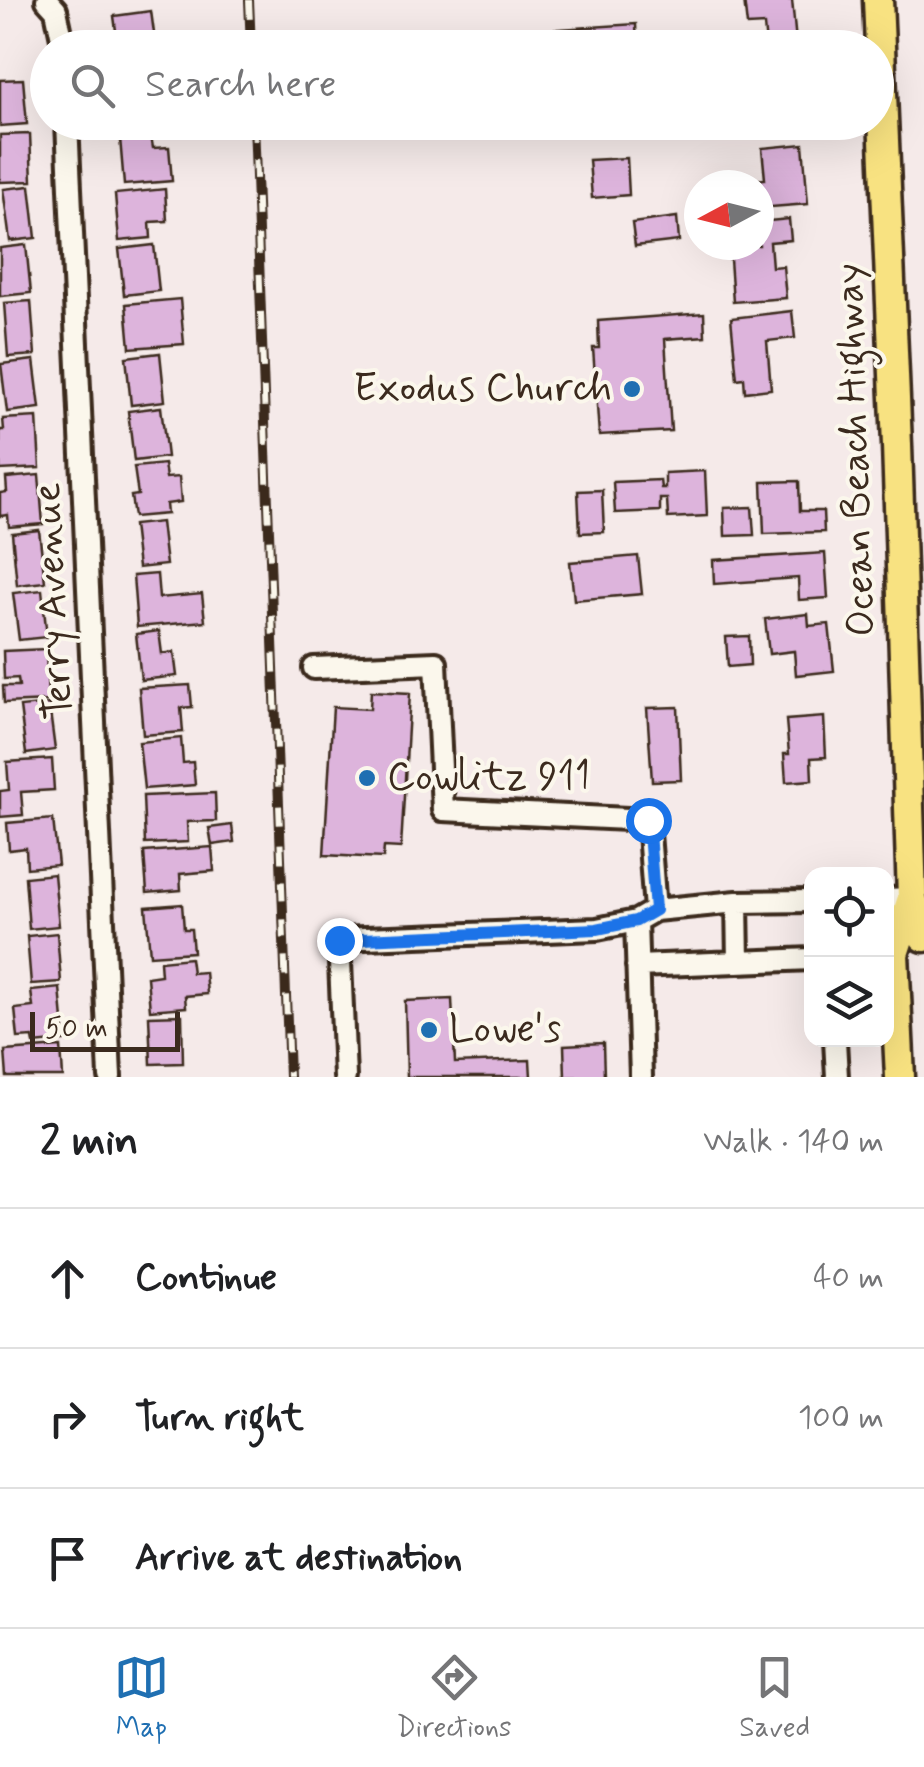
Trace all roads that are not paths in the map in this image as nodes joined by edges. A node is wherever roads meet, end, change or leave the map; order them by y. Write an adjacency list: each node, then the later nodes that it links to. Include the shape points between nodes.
1 (47, 0): 3 (street)
2 (878, 0): 4 (main road, Ocean Beach Highway)
3 (60, 30)
4 (880, 30)
5 (68, 140): 20 (street, Terry Avenue)
6 (888, 140): 7 (main road, Ocean Beach Highway)
7 (911, 460): 9 (main road, Ocean Beach Highway)
8 (924, 597): 9 (main road)
9 (905, 662): 11 (main road, Ocean Beach Highway)
10 (314, 668): 14 (street, via 436,663 443,810 648,820)
11 (900, 898): 15 (main road, Ocean Beach Highway); 24 (main road, Ocean Beach Highway, via 894,954)
12 (804, 900): 13 (street)
13 (738, 902): 14 (street); 17 (street)
14 (645, 916): 18 (street); 21 (street, via 597,929 339,940)
15 (924, 937)
16 (804, 959): 17 (street)
17 (738, 962): 18 (street)
18 (638, 966): 22 (street)
19 (835, 1047): 23 (street)
20 (110, 1077)
21 (345, 1077)
22 (641, 1077)
23 (837, 1077)
24 (900, 1077)

